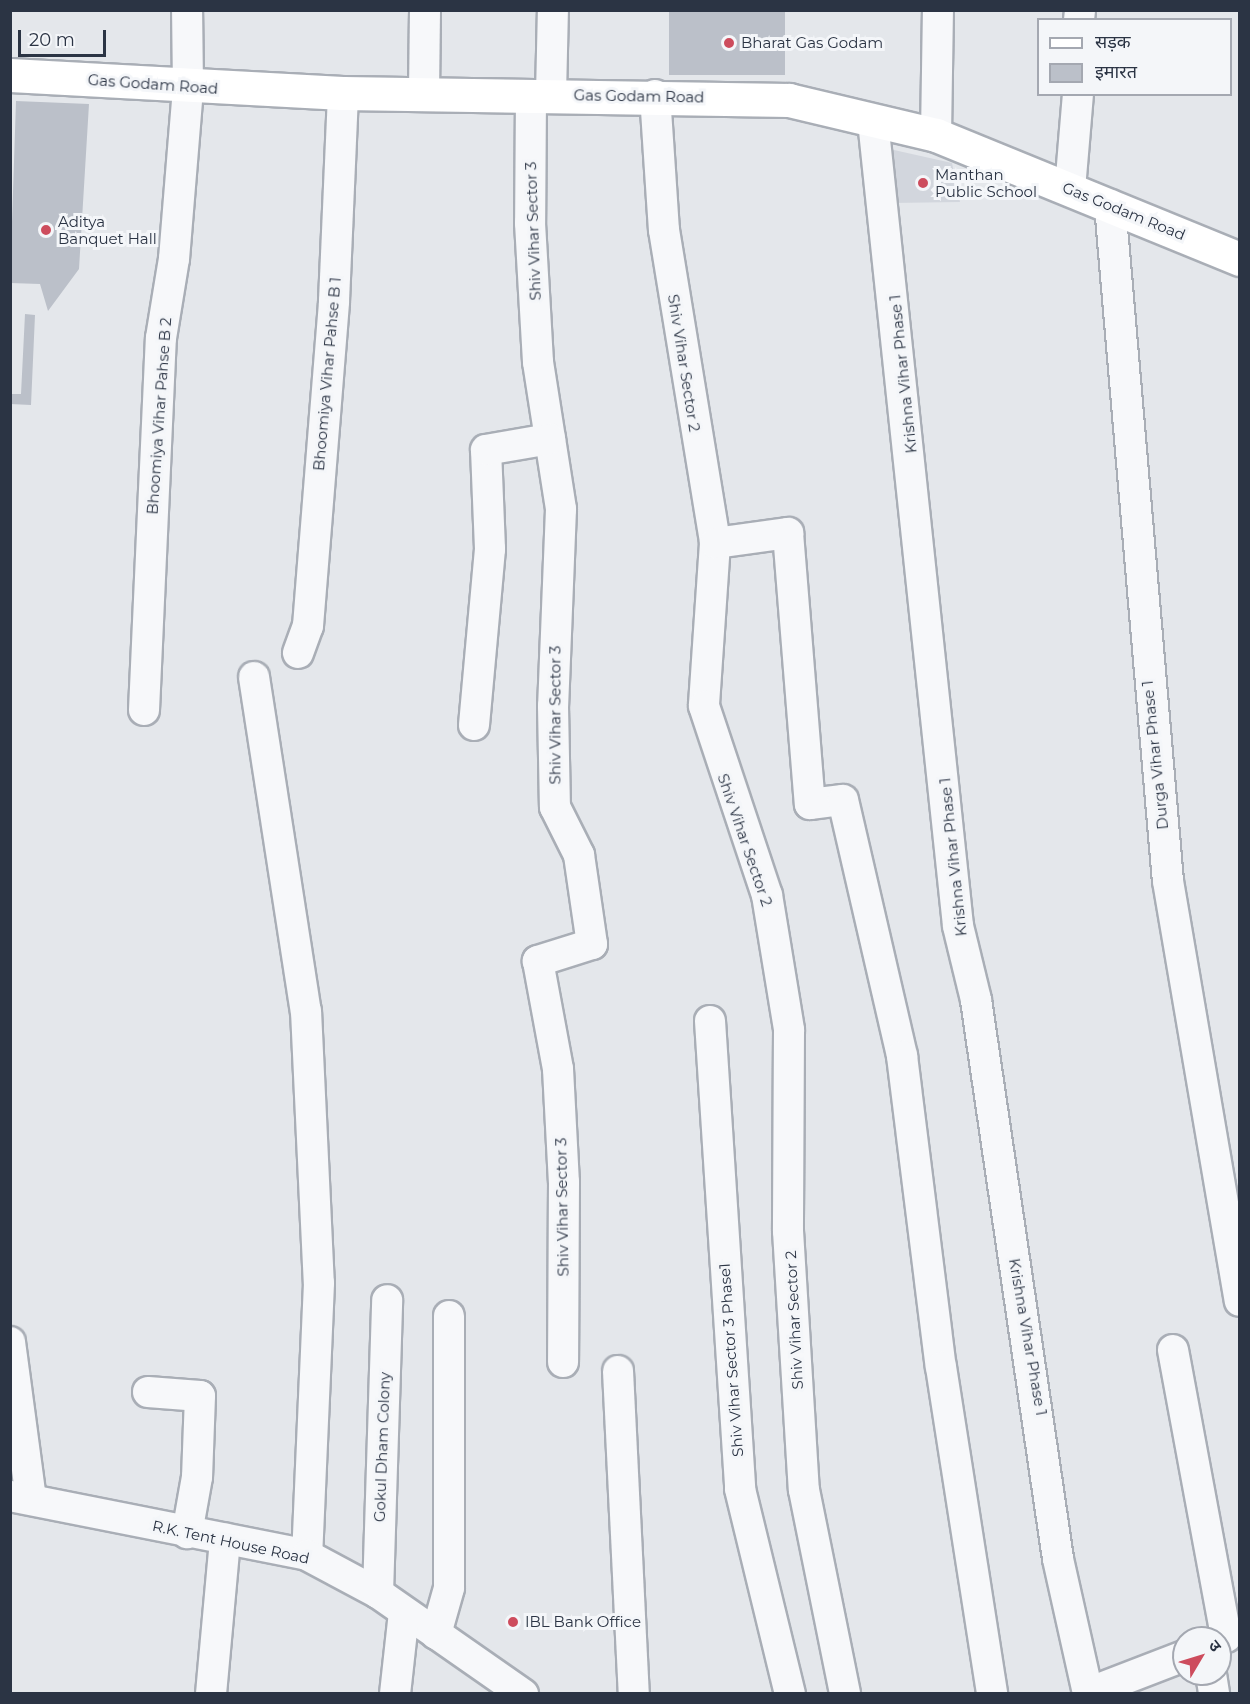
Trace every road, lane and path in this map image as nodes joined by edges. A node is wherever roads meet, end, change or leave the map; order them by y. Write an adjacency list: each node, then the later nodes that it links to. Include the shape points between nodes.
1 (187, 10): 6 (street, Bhoomiya Vihar Pahse B 2)
2 (425, 10): 8 (street)
3 (552, 10): 9 (street, Shiv Vihar Sector 3)
4 (938, 10): 13 (street)
5 (10, 75): 6 (main road, Gas Godam Road)
6 (188, 87): 7 (main road, Gas Godam Road); 21 (street, Bhoomiya Vihar Pahse B 2, via 174,259 161,338)
7 (343, 93): 8 (main road, Gas Godam Road); 19 (street, Bhoomiya Vihar Pahse B 1, via 334,301 308,626)
8 (424, 93): 9 (main road, Gas Godam Road)
9 (541, 95): 10 (main road, Gas Godam Road); 17 (street, Shiv Vihar Sector 3, via 530,223 538,362)
10 (655, 95): 12 (main road, Gas Godam Road, via 789,100); 18 (street, Shiv Vihar Sector 2, via 664,230)
11 (1078, 96): 14 (street)
12 (873, 121): 13 (main road, Gas Godam Road); 48 (street, Krishna Vihar Phase 1, via 958,926 976,1000 1058,1559)
13 (936, 135): 14 (main road, Gas Godam Road)
14 (1070, 189): 15 (main road, Gas Godam Road)
15 (1110, 205): 16 (main road, Gas Godam Road); 25 (street, Durga Vihar Phase 1, via 1168,881)
16 (1239, 259)
17 (550, 439): 22 (street, via 486,450 490,549); 29 (street, Shiv Vihar Sector 3, via 561,509 553,706 555,807 579,855 592,944 538,961 559,1080)
18 (715, 543): 46 (street, Shiv Vihar Sector 2, via 704,706 767,895 789,1029 789,1231 804,1490); 47 (street, via 788,533 810,804 843,800 902,1056 941,1367)
19 (298, 653)
20 (254, 677): 35 (street, via 306,1011 319,1283)
21 (144, 710)
22 (474, 725)
23 (710, 1021): 45 (street, Shiv Vihar Sector 3 Phase1, via 740,1489)
24 (387, 1300): 36 (street, Gokul Dham Colony)
25 (1239, 1301)
26 (449, 1316): 39 (street, via 449,1588)
27 (10, 1341): 32 (street)
28 (1173, 1350): 38 (street)
29 (563, 1362)
30 (618, 1371): 44 (street)
31 (148, 1392): 33 (street, via 200,1396 198,1477)
32 (21, 1498): 33 (street, R.K. Tent House Road)
33 (188, 1533): 34 (street, R.K. Tent House Road)
34 (225, 1539): 35 (street, R.K. Tent House Road); 42 (street)
35 (307, 1555): 36 (street, R.K. Tent House Road)
36 (378, 1593): 37 (street, R.K. Tent House Road)
37 (404, 1612): 39 (street, R.K. Tent House Road); 43 (street)
38 (1227, 1626)
39 (436, 1634): 41 (street, R.K. Tent House Road)
40 (1172, 1661): 48 (street)
41 (523, 1693)
42 (211, 1694)
43 (395, 1694)
44 (634, 1694)
45 (790, 1694)
46 (845, 1694)
47 (992, 1694)
48 (1088, 1694)

